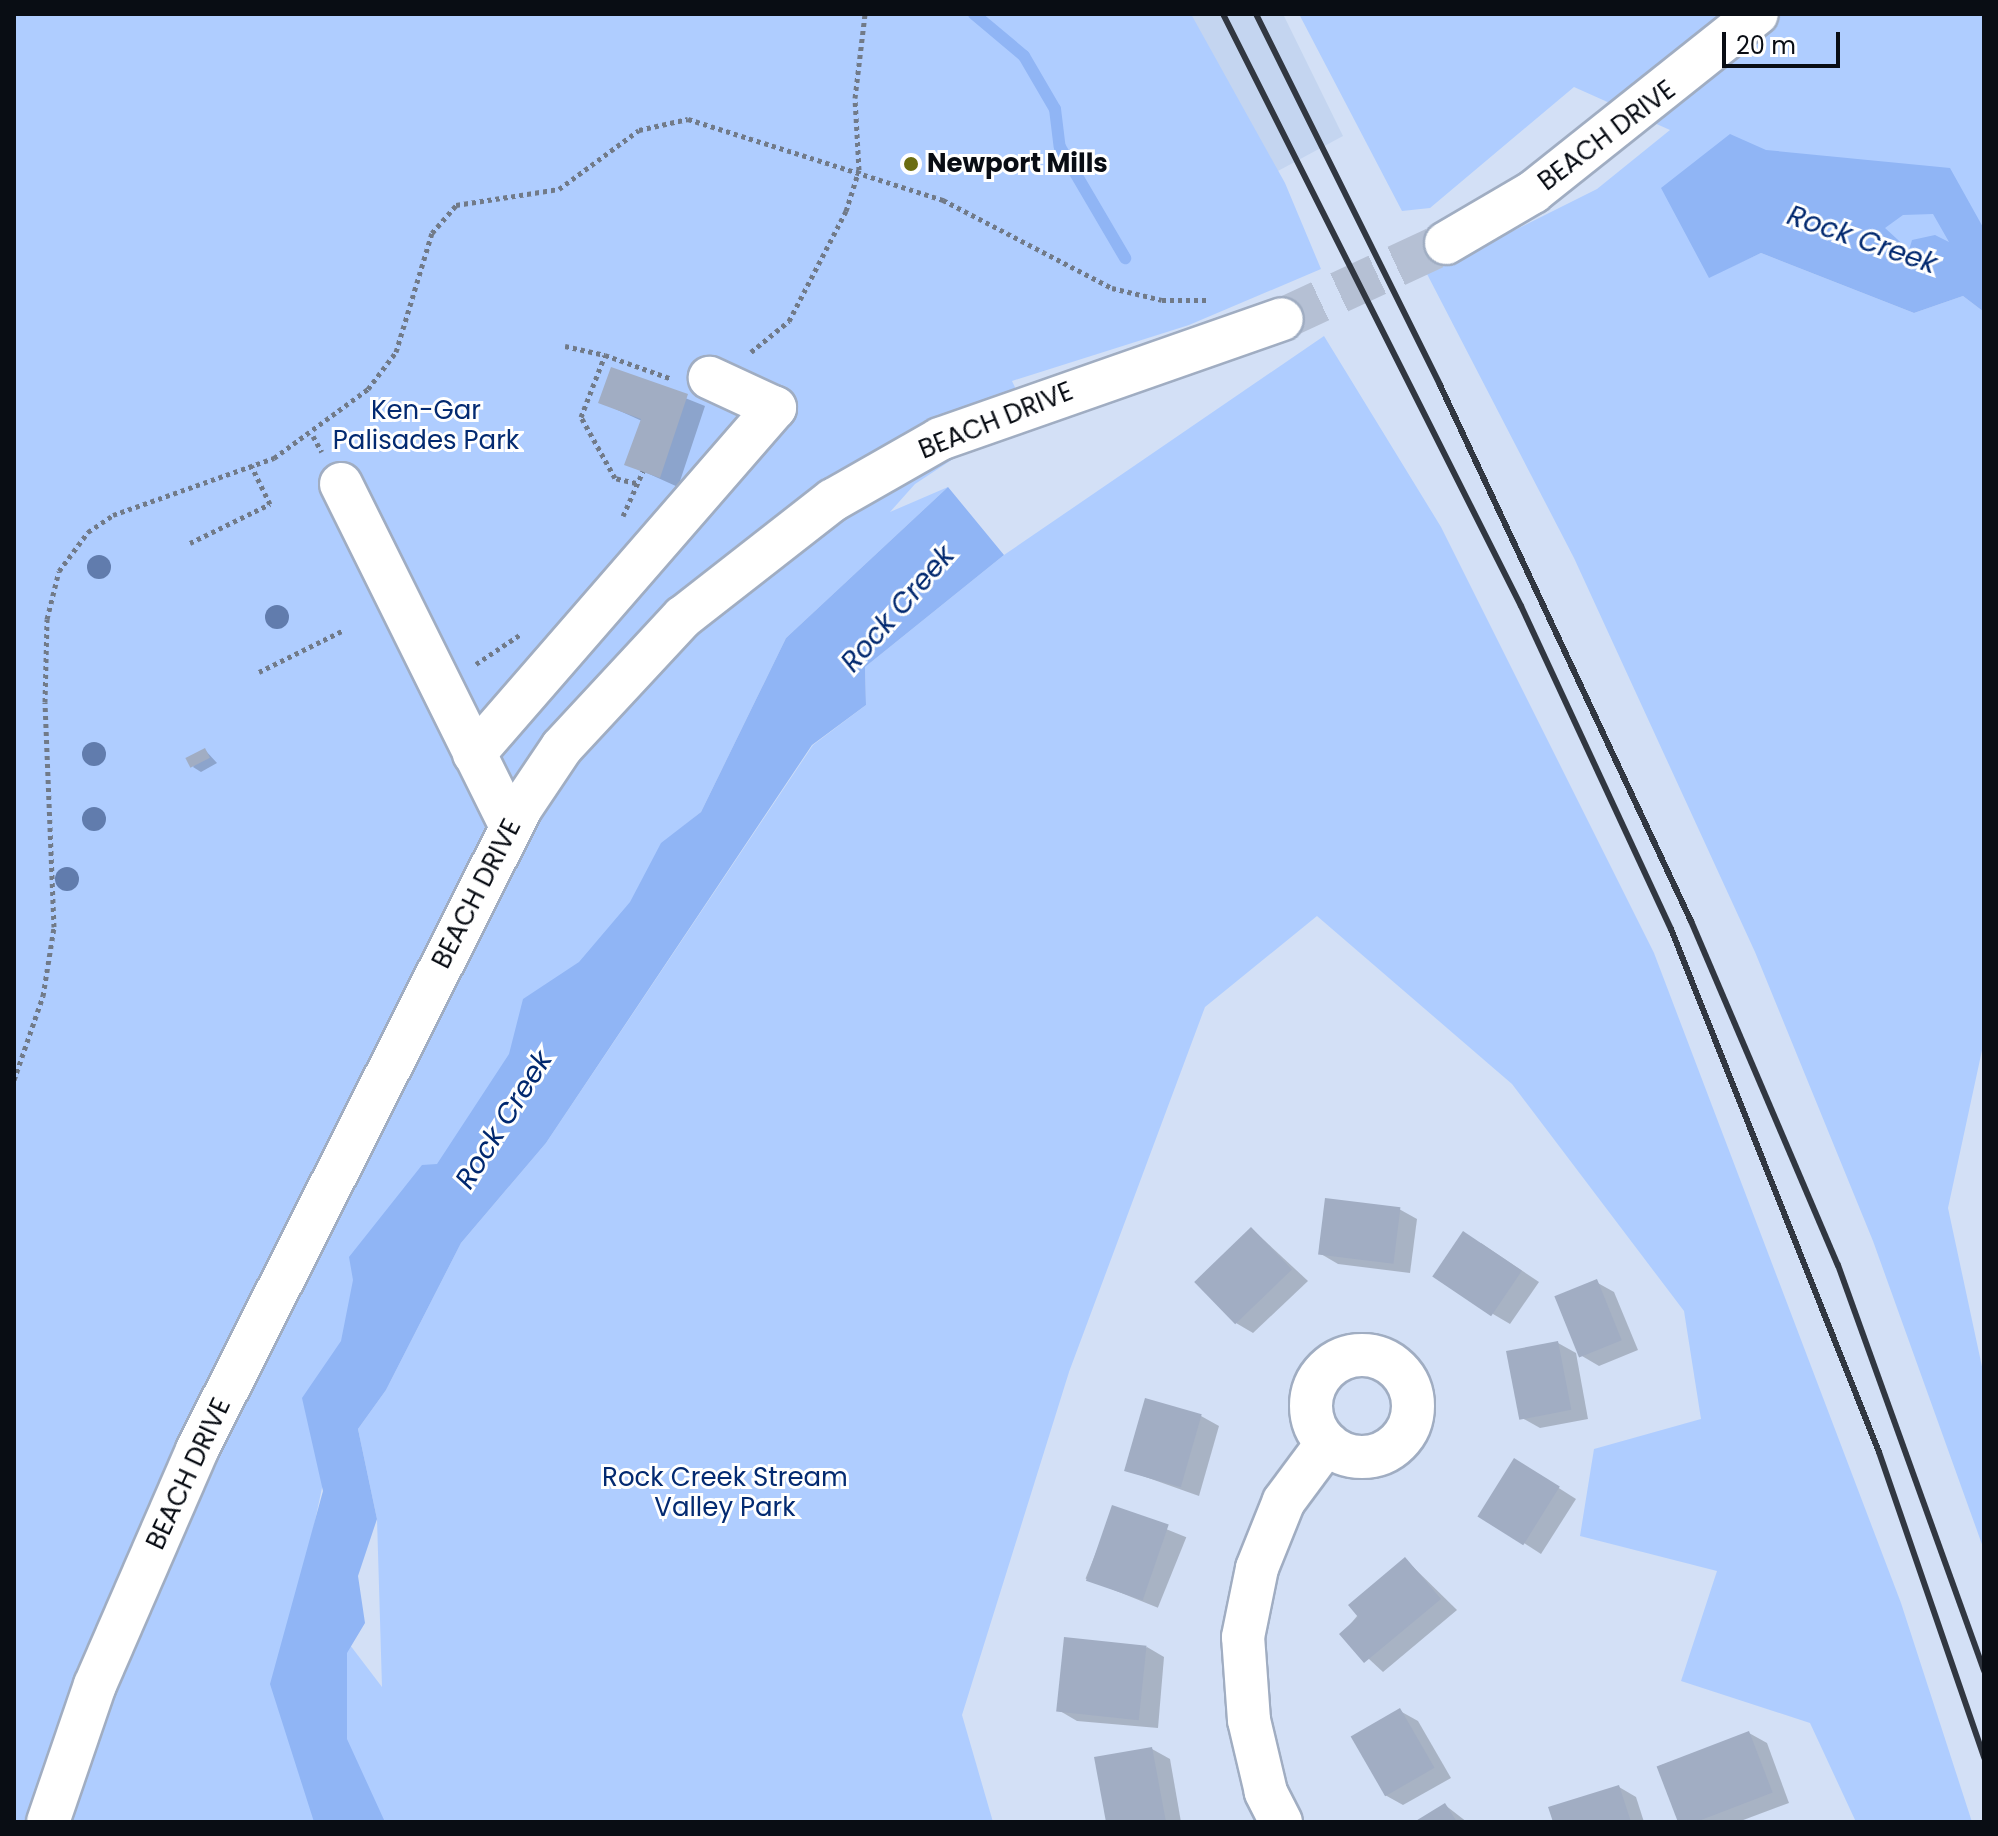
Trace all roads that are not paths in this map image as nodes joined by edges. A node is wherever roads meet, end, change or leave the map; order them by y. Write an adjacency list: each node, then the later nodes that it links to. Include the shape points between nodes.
1 (1757, 14): 2 (street, BEACH DRIVE, via 1533,192)
2 (1446, 243)
3 (1282, 319): 7 (street, BEACH DRIVE, via 940,439 833,500 683,617 562,747)
4 (708, 373): 6 (street, via 775,408)
5 (341, 484): 6 (street)
6 (474, 754): 7 (street)
7 (511, 827): 9 (street, BEACH DRIVE, via 197,1450 95,1685)
8 (1327, 1443): 10 (street, via 1284,1501 1257,1568 1243,1637 1249,1720)
9 (48, 1822)
10 (1281, 1822)

